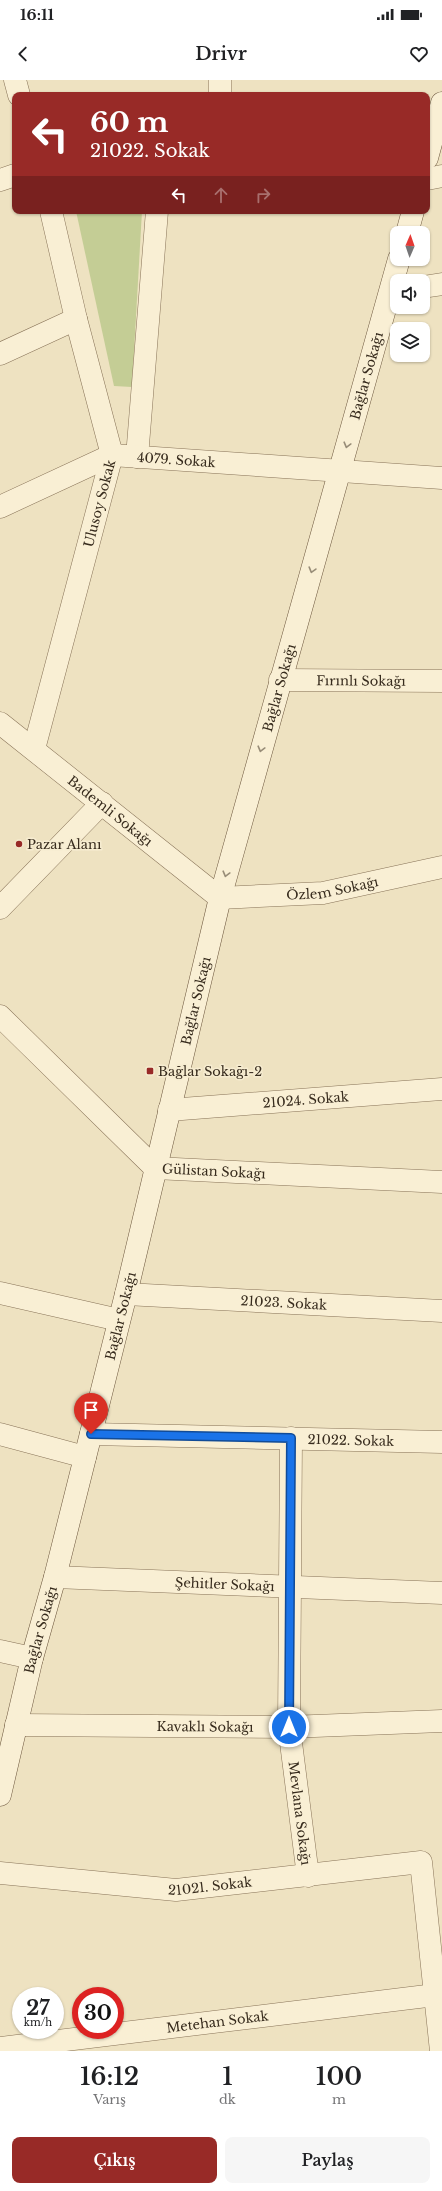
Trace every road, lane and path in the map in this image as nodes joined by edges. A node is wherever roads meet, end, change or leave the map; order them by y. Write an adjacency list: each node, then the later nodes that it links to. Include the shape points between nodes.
1 (15, 80): 3 (street)
2 (220, 80): 4 (street)
3 (18, 92)
4 (220, 92)
5 (442, 102): 6 (street)
6 (430, 145)
7 (12, 176): 10 (street)
8 (442, 176): 9 (street)
9 (430, 178)
10 (0, 180)
11 (52, 214): 18 (street, Ulusoy Sokak)
12 (157, 214): 21 (street)
13 (412, 214): 14 (street)
14 (409, 226)
15 (442, 284): 16 (street)
16 (430, 286)
17 (390, 302): 22 (street, Bağlar Sokağı, one-way to 22)
18 (76, 319): 19 (street); 20 (street, Ulusoy Sokak)
19 (0, 354)
20 (112, 455): 21 (street, 4079. Sokak); 24 (street, 4079. Sokak); 28 (street, Ulusoy Sokak)
21 (137, 456): 22 (street, 4079. Sokak)
22 (340, 470): 23 (street, 4079. Sokak); 25 (street, Bağlar Sokağı, one-way to 25)
23 (442, 478)
24 (0, 507)
25 (280, 680): 26 (street, Fırınlı Sokağı); 31 (street, Bağlar Sokağı, one-way to 31)
26 (442, 681)
27 (0, 723): 28 (street, Bademli Sokağı)
28 (34, 749): 29 (street, Bademli Sokağı)
29 (102, 803): 31 (street, Bademli Sokağı); 32 (street)
30 (442, 867): 31 (street, Özlem Sokağı, via 323,893)
31 (220, 898): 35 (street, Bağlar Sokağı)
32 (0, 908)
33 (0, 1016): 36 (street, Gülistan Sokağı)
34 (442, 1089): 35 (street, 21024. Sokak)
35 (169, 1110): 36 (street, Bağlar Sokağı)
36 (154, 1168): 37 (street, Gülistan Sokağı); 39 (street, Bağlar Sokağı)
37 (442, 1182)
38 (0, 1293): 41 (street)
39 (126, 1294): 40 (street, 21023. Sokak); 41 (street, Bağlar Sokağı)
40 (442, 1311)
41 (119, 1320): 43 (street, Bağlar Sokağı)
42 (0, 1434): 46 (street)
43 (91, 1434): 44 (street, 21022. Sokak); 46 (street, Bağlar Sokağı)
44 (291, 1438): 45 (street, 21022. Sokak); 48 (street, Mevlana Sokağı)
45 (442, 1442)
46 (85, 1457): 47 (street, Bağlar Sokağı)
47 (55, 1577): 48 (street, Şehitler Sokağı); 51 (street, Bağlar Sokağı)
48 (289, 1588): 49 (street, Şehitler Sokağı); 54 (street, Mevlana Sokağı)
49 (442, 1593)
50 (0, 1651): 51 (street)
51 (32, 1658): 53 (street, Bağlar Sokağı)
52 (442, 1721): 54 (street, Kavaklı Sokağı)
53 (16, 1725): 54 (street, Kavaklı Sokağı); 55 (street, Bağlar Sokağı)
54 (289, 1727): 57 (street, Mevlana Sokağı)
55 (0, 1795)
56 (0, 1873): 57 (street, 21021. Sokak, via 176,1890)
57 (308, 1876): 58 (street, 21021. Sokak, via 420,1862)
58 (435, 1995): 59 (street, Metehan Sokak); 60 (street)
59 (0, 2048)
60 (441, 2051)

